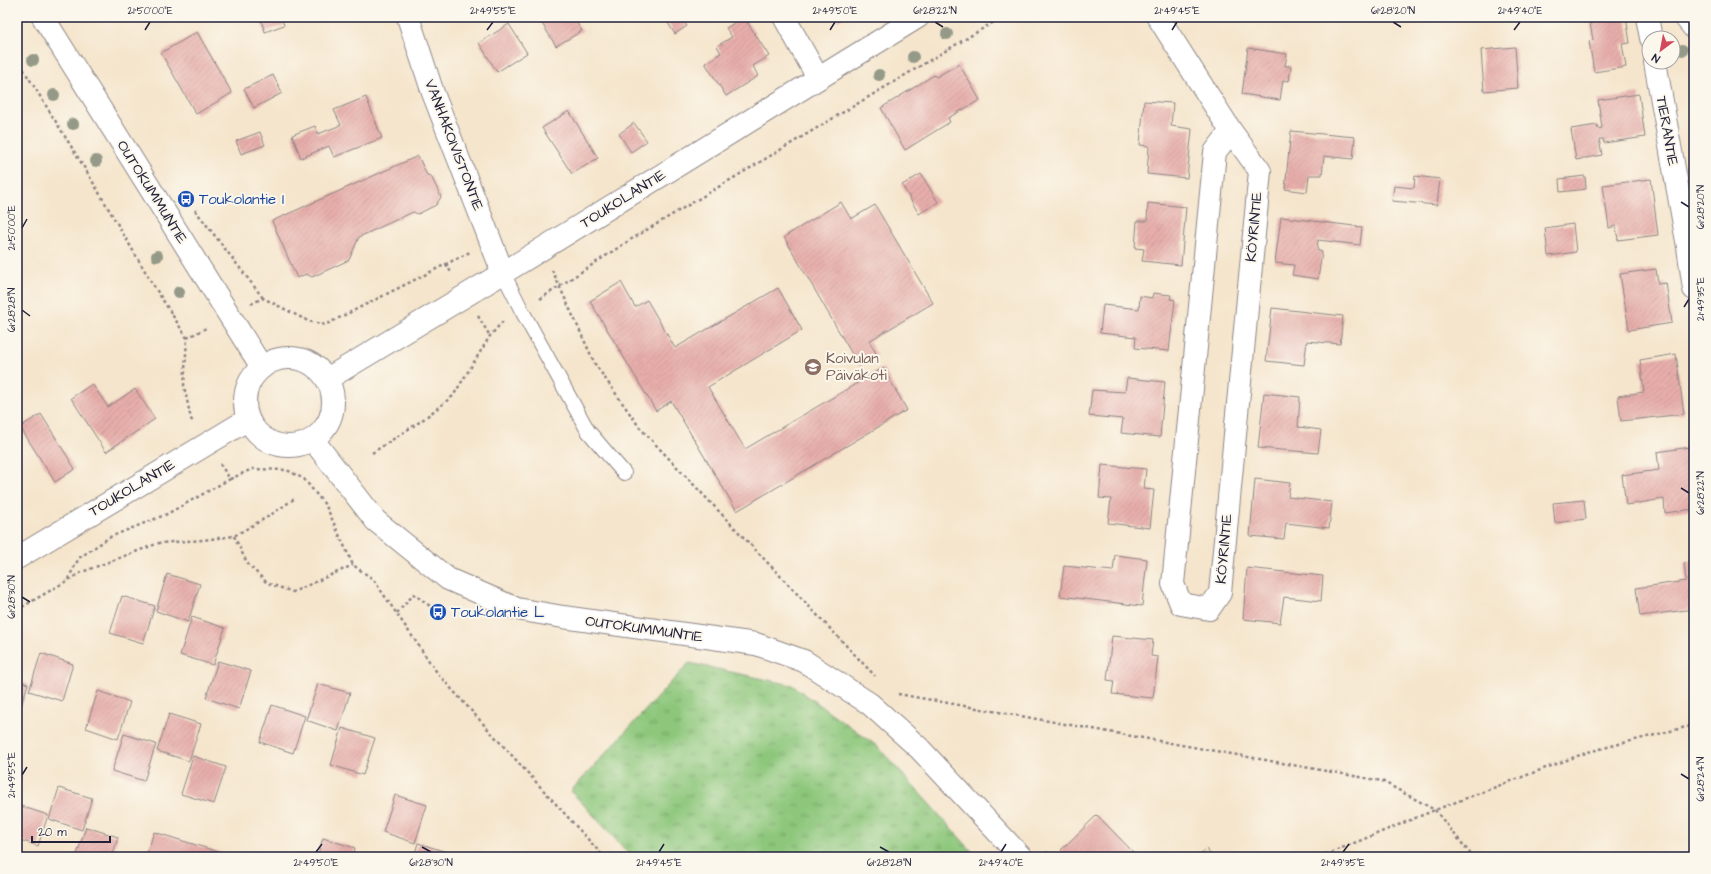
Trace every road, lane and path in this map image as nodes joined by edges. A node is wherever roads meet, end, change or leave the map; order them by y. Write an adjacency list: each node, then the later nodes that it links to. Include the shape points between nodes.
1 (43, 17): 21 (street, OUTOKUMMUNTIE)
2 (408, 17): 17 (street, VANHAKOIVISTONTIE, via 433,93)
3 (784, 17): 13 (street)
4 (918, 17): 13 (street, TOUKOLANTIE)
5 (1002, 17): 20 (path, via 630,240)
6 (1158, 17): 14 (street, KÖYRINTIE)
7 (1647, 17): 10 (street)
8 (1685, 17): 9 (street)
9 (1694, 28)
10 (1649, 30)
11 (17, 59): 25 (path, via 187,338 184,386 191,419)
12 (1657, 70): 16 (street, TIERANTIE)
13 (818, 78): 17 (street, TOUKOLANTIE)
14 (1231, 131): 14 (street, KÖYRINTIE, via 1260,171 1220,593 1209,609 1181,604 1173,584 1215,152)
15 (190, 205): 19 (path)
16 (1691, 247): 18 (street, TIERANTIE)
17 (503, 273): 20 (lane); 22 (street, TOUKOLANTIE)
18 (1694, 289)
19 (263, 298)
20 (522, 311): 26 (path, via 505,319 490,336 453,396 421,421); 27 (lane, via 588,431)
21 (261, 366): 22 (street, via 275,359 290,357 304,360 317,368); 23 (street, via 251,377 245,391)
22 (327, 379): 24 (street, via 332,392 333,406 330,419 323,431)
23 (247, 420): 24 (street, via 268,442 298,446); 25 (street, TOUKOLANTIE)
24 (313, 440): 41 (street, OUTOKUMMUNTIE, via 376,521 448,579 517,609 563,618 756,644 804,661 870,704 919,748)
25 (205, 444): 28 (path); 31 (street, TOUKOLANTIE)
26 (372, 453)
27 (624, 473)
28 (230, 479): 32 (path, via 252,469 287,470 304,479 326,506); 33 (path, via 167,514 110,537 79,558)
29 (294, 499): 30 (path)
30 (234, 536): 32 (path, via 247,563 267,583 293,592); 33 (path, via 159,543)
31 (17, 558)
32 (353, 565): 36 (path, via 373,579)
33 (67, 580): 34 (path)
34 (17, 610)
35 (438, 612): 36 (path, via 414,594)
36 (396, 613): 40 (path, via 438,674)
37 (891, 693): 39 (path, via 1382,781)
38 (1694, 725): 39 (path, via 1588,752)
39 (1435, 810): 42 (path); 43 (path)
40 (604, 857)
41 (1021, 857)
42 (1320, 857)
43 (1473, 857)

